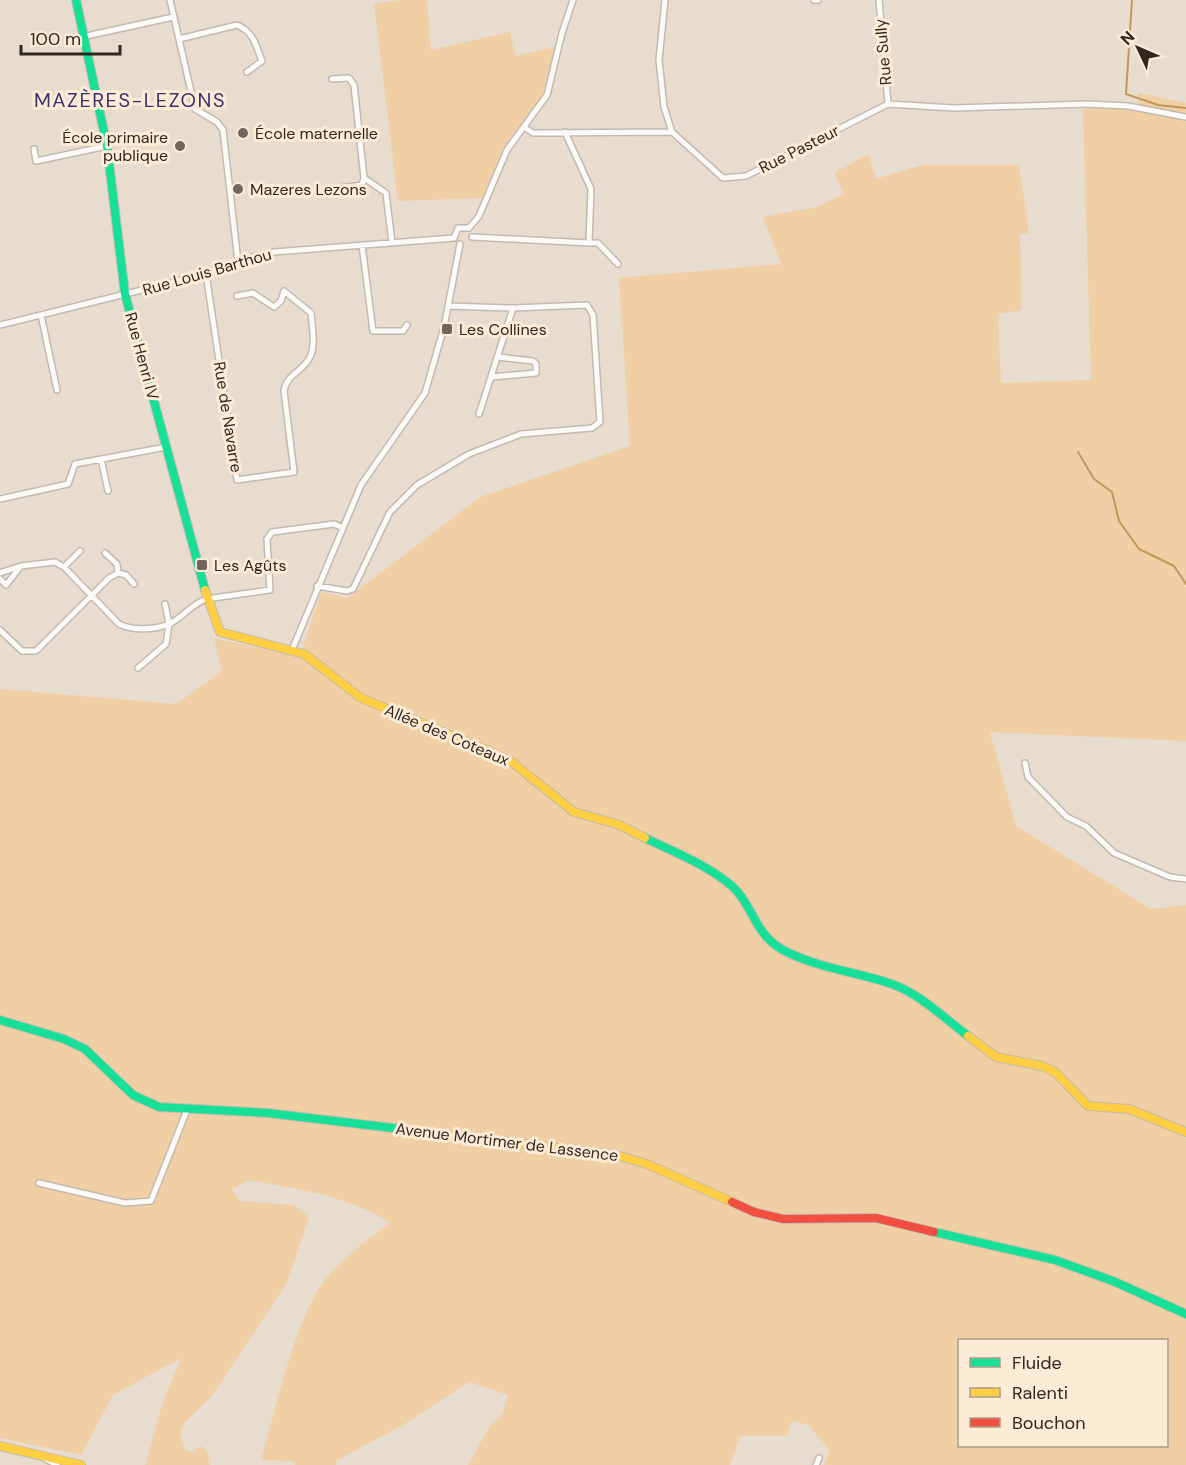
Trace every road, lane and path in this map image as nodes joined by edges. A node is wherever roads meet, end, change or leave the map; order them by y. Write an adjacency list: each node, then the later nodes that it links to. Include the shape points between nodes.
1 (76, 0): 7 (street, Rue Henri IV)
2 (170, 0): 6 (street)
3 (573, 0): 13 (street, via 547,94)
4 (664, 0): 15 (street, via 659,60 664,107)
5 (879, 0): 11 (street, Rue Sully)
6 (173, 17): 7 (street); 8 (street)
7 (82, 37): 16 (street, Rue Henri IV)
8 (179, 39): 9 (street, via 237,25 244,28 250,32 262,61); 27 (street, via 195,109 224,130)
9 (247, 72)
10 (332, 79): 18 (street, via 349,78 354,85)
11 (888, 105): 12 (street, Rue Pasteur, via 954,108 1088,104 1128,106); 15 (street, Rue Pasteur, via 746,176 723,178)
12 (1186, 117)
13 (524, 127): 14 (street, via 533,133); 20 (street, via 507,150)
14 (565, 132): 15 (street); 24 (street, via 591,189)
15 (672, 132)
16 (107, 146): 17 (street, via 36,161); 30 (street, Rue Henri IV)
17 (34, 149)
18 (364, 178): 19 (street, via 362,185); 23 (street, via 386,194)
19 (340, 188)
20 (469, 228): 21 (street); 22 (street, via 458,228)
21 (472, 237): 24 (street); 26 (street, via 466,244)
22 (454, 238): 23 (street, Rue Louis Barthou); 26 (street)
23 (392, 243): 25 (street, Rue Louis Barthou)
24 (589, 243): 28 (street, via 598,243)
25 (362, 244): 27 (street, Rue Louis Barthou, via 274,252); 36 (street, via 374,330 403,331)
26 (460, 244): 32 (street)
27 (238, 262): 29 (street, Rue Louis Barthou)
28 (618, 264)
29 (206, 274): 30 (street, Rue Louis Barthou); 31 (street, Rue de Navarre, via 237,480 294,472 284,391 286,379 310,357 310,313 284,291 274,307 253,293)
30 (125, 294): 34 (street, Rue Louis Barthou); 41 (street, Rue Henri IV)
31 (237, 296)
32 (448, 306): 33 (street); 45 (street, via 425,393 362,485)
33 (513, 308): 37 (street); 54 (street, via 587,305 593,315 600,422 592,428 520,434 460,459 417,485 390,512 353,589)
34 (41, 315): 35 (street, Rue Louis Barthou); 39 (street)
35 (0, 325)
36 (407, 325)
37 (498, 357): 38 (street); 38 (street, via 533,361 536,373)
38 (492, 377): 40 (street)
39 (57, 390)
40 (479, 414)
41 (166, 447): 42 (street); 56 (street, Rue Henri IV)
42 (101, 459): 43 (street); 44 (street, via 75,464 68,484)
43 (108, 490)
44 (0, 499)
45 (341, 528): 54 (street); 56 (street, via 334,524 272,532 267,539 270,591)
46 (80, 551): 49 (street)
47 (105, 553): 51 (street, via 117,564)
48 (21, 566): 49 (street, via 55,562); 50 (street); 52 (street, via 6,585)
49 (64, 567): 55 (street)
50 (0, 573)
51 (118, 573): 53 (street); 55 (street)
52 (0, 579)
53 (134, 584)
54 (317, 586): 60 (street)
55 (93, 595): 58 (street, via 120,624 131,630); 59 (street, via 36,651 22,651)
56 (207, 599): 58 (street, via 197,602); 60 (street, Rue Henri IV, via 220,632)
57 (165, 604): 58 (street)
58 (170, 624): 61 (street, via 166,644)
59 (0, 630)
60 (292, 650): 66 (street, Allée des Coteaux, via 304,654 361,698 513,763 574,812 620,825 705,868 734,888 760,931 781,949 914,995 996,1057 1055,1072 1088,1106 1129,1109)
61 (138, 668)
62 (1025, 763): 63 (street, via 1028,777 1059,810 1086,826 1114,853 1170,877)
63 (1186, 879)
64 (0, 1020): 65 (street, Avenue Mortimer de Lassence, via 85,1049 133,1095 159,1107)
65 (188, 1110): 67 (street, via 151,1202 125,1203); 68 (street, Avenue Mortimer de Lassence, via 268,1113 624,1157 754,1212 783,1219 876,1218 1033,1255 1113,1281)
66 (1186, 1132)
67 (39, 1183)
68 (1186, 1314)
69 (0, 1446): 70 (street)
70 (40, 1455): 72 (street); 73 (street)
71 (819, 1458): 74 (street)
72 (57, 1465)
73 (81, 1465)
74 (816, 1465)

